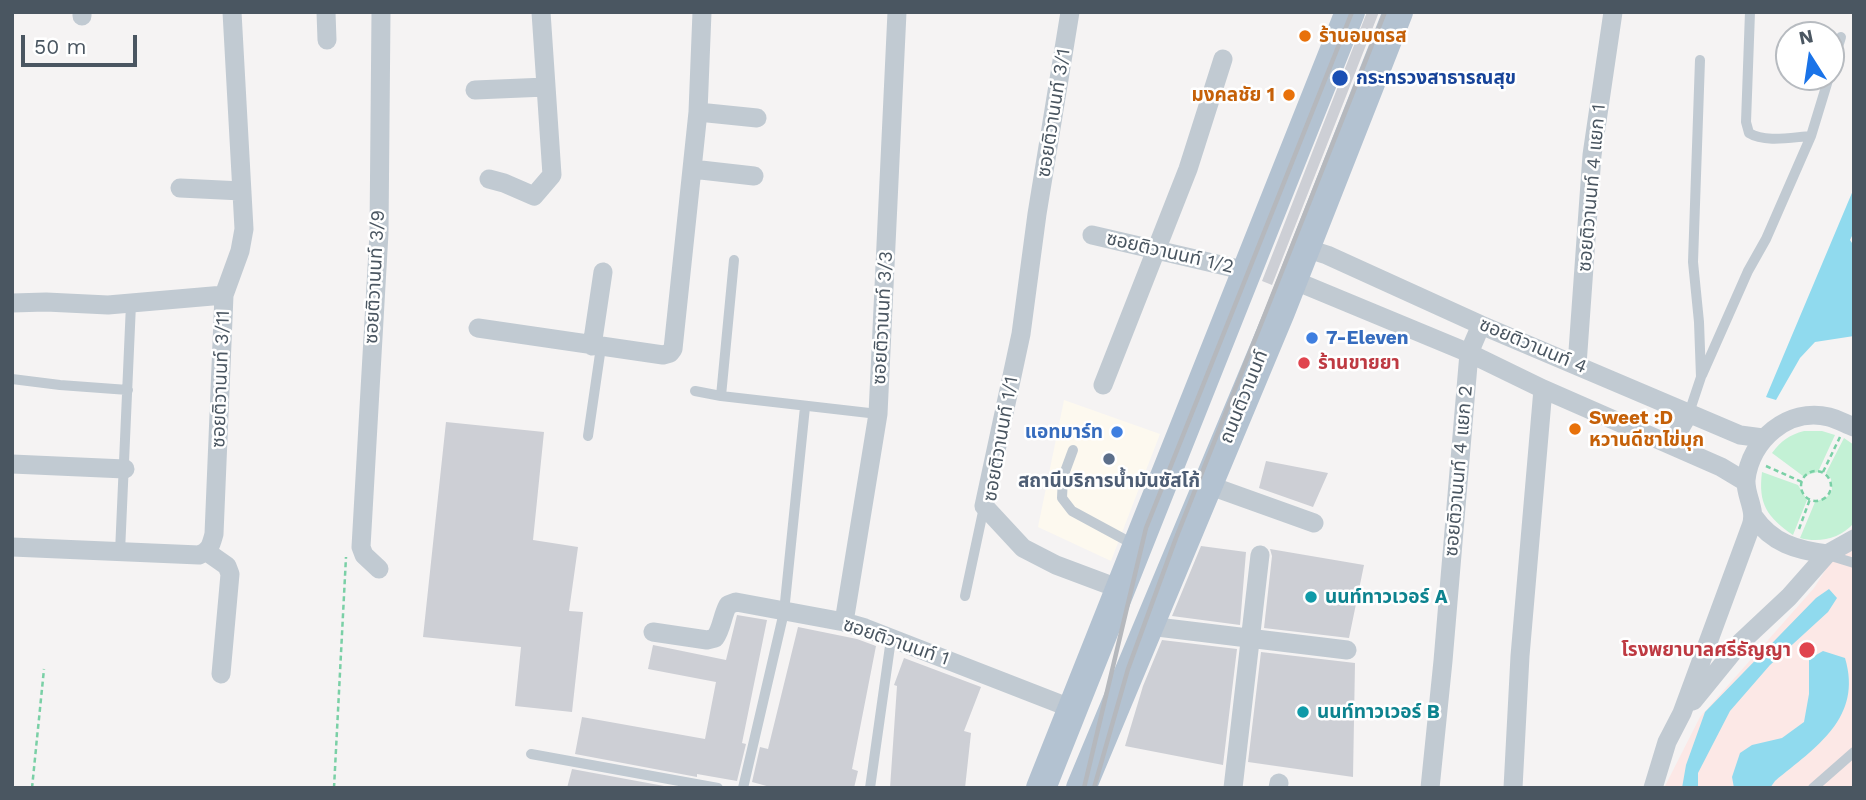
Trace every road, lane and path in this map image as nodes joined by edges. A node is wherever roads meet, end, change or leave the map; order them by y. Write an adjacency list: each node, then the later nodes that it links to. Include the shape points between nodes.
1 (232, 12): 25 (street, ซอยติวานนท์ 3/11)
2 (326, 12): 12 (street)
3 (381, 12): 70 (street, ซอยติวานนท์ 3/9, via 379,233)
4 (541, 12): 15 (street)
5 (702, 12): 18 (street)
6 (897, 12): 52 (street, ซอยติวานนท์ 3/3)
7 (1070, 12): 26 (street, ซอยติวานนท์ 3/1)
8 (1350, 12): 27 (main road)
9 (1398, 12): 29 (main road, ถนนติวานนท์)
10 (1613, 12): 42 (street, ซอยติวานนท์ 4 แยก 1, via 1592,155)
11 (1750, 12): 20 (lane, via 1749,133 1769,138)
12 (327, 40)
13 (1223, 59): 30 (street, via 1188,169)
14 (1700, 60): 43 (lane, via 1693,262)
15 (546, 88): 16 (street); 23 (street, via 552,176 534,196)
16 (475, 90)
17 (1825, 91): 20 (lane)
18 (698, 112): 19 (street); 21 (street)
19 (757, 118)
20 (1811, 136): 43 (lane)
21 (692, 169): 22 (street); 40 (street, via 673,349 663,355)
22 (754, 176)
23 (489, 179)
24 (180, 188): 25 (street)
25 (242, 191): 35 (street, ซอยติวานนท์ 3/11, via 244,239)
26 (1037, 214): 66 (street, ซอยติวานนท์ 1/1, via 1021,334)
27 (1263, 232): 29 (main road); 32 (main road)
28 (1092, 235): 30 (street, ซอยติวานนท์ 1/2)
29 (1305, 248): 34 (main road, ถนนติวานนท์); 38 (street, ซอยติวานนท์ 4)
30 (1154, 251): 32 (street, ซอยติวานนท์ 1/2); 45 (street)
31 (734, 260): 49 (lane)
32 (1247, 271): 71 (main road)
33 (603, 272): 40 (street)
34 (1293, 280): 41 (street, ซอยติวานนท์ 4); 64 (main road, ถนนติวานนท์)
35 (224, 295): 37 (street); 75 (street, ซอยติวานนท์ 3/11, via 214,534)
36 (12, 303): 37 (street)
37 (131, 304): 47 (lane)
38 (1481, 325): 41 (street, ซอยติวานนท์ 4 แยก 2); 42 (street, ซอยติวานนท์ 4)
39 (478, 328): 40 (street)
40 (597, 346): 54 (lane)
41 (1469, 353): 46 (street, ซอยติวานนท์ 4); 104 (street, ซอยติวานนท์ 4 แยก 2)
42 (1577, 365): 51 (street, ซอยติวานนท์ 4)
43 (1701, 377): 51 (lane)
44 (12, 379): 47 (lane)
45 (1103, 385)
46 (1543, 389): 56 (street, ซอยติวานนท์ 4); 105 (street)
47 (128, 390): 60 (lane)
48 (695, 391): 49 (lane)
49 (721, 396): 50 (lane)
50 (805, 407): 52 (lane); 82 (lane)
51 (1689, 413): 55 (street, ซอยติวานนท์ 4, via 1740,435); 56 (street)
52 (878, 414): 83 (street, ซอยติวานนท์ 3/3)
53 (1850, 426): 55 (street, via 1829,416 1805,416 1782,423); 61 (path)
54 (588, 436)
55 (1763, 438): 58 (street)
56 (1671, 444): 62 (street, ซอยติวานนท์ 4)
57 (1073, 450): 71 (lane, via 1063,477 1062,498 1072,511)
58 (1751, 458): 62 (street); 63 (path)
59 (12, 464): 60 (street)
60 (125, 469): 74 (lane)
61 (1823, 472): 63 (path, via 1808,473); 65 (path, via 1831,483 1830,492 1819,500)
62 (1746, 482): 67 (street)
63 (1802, 482): 65 (path, via 1802,492)
64 (1208, 485): 68 (street); 84 (main road, ถนนติวานนท์)
65 (1810, 499): 73 (path)
66 (985, 506): 80 (street, ซอยติวานนท์ 1/1, via 1023,548); 81 (lane)
67 (1754, 517): 73 (street, via 1779,542); 91 (street)
68 (1314, 523)
69 (1854, 539): 76 (street)
70 (361, 541): 79 (street, via 364,555); 97 (path, via 346,544)
71 (1137, 545): 80 (main road)
72 (12, 547): 74 (street)
73 (1793, 548): 76 (street)
74 (120, 552): 75 (street)
75 (207, 552): 90 (street, via 227,566 230,574)
76 (1827, 554): 78 (lane); 91 (street, via 1741,642)
77 (1260, 555): 87 (street)
78 (1854, 563)
79 (379, 569)
80 (1120, 589): 92 (main road)
81 (965, 596)
82 (784, 612): 83 (street, ซอยติวานนท์ 1); 85 (street, ซอยติวานนท์ 1, via 736,602 724,612 715,639); 99 (lane)
83 (844, 622): 86 (street, ซอยติวานนท์ 1)
84 (1149, 626): 87 (street); 95 (main road, ถนนติวานนท์)
85 (653, 632)
86 (891, 639): 92 (street, ซอยติวานนท์ 1, via 945,658); 100 (lane)
87 (1251, 640): 88 (street); 103 (street)
88 (1347, 650)
89 (44, 669): 96 (path)
90 (221, 674)
91 (1682, 713): 106 (street)
92 (1069, 720): 101 (main road); 102 (main road)
93 (1854, 752): 107 (lane)
94 (531, 754): 98 (lane)
95 (1083, 785)
96 (32, 788)
97 (334, 788)
98 (718, 788)
99 (743, 788)
100 (870, 788)
101 (1041, 788)
102 (1048, 788)
103 (1233, 788)
104 (1430, 788)
105 (1513, 788)
106 (1653, 788)
107 (1813, 788)

